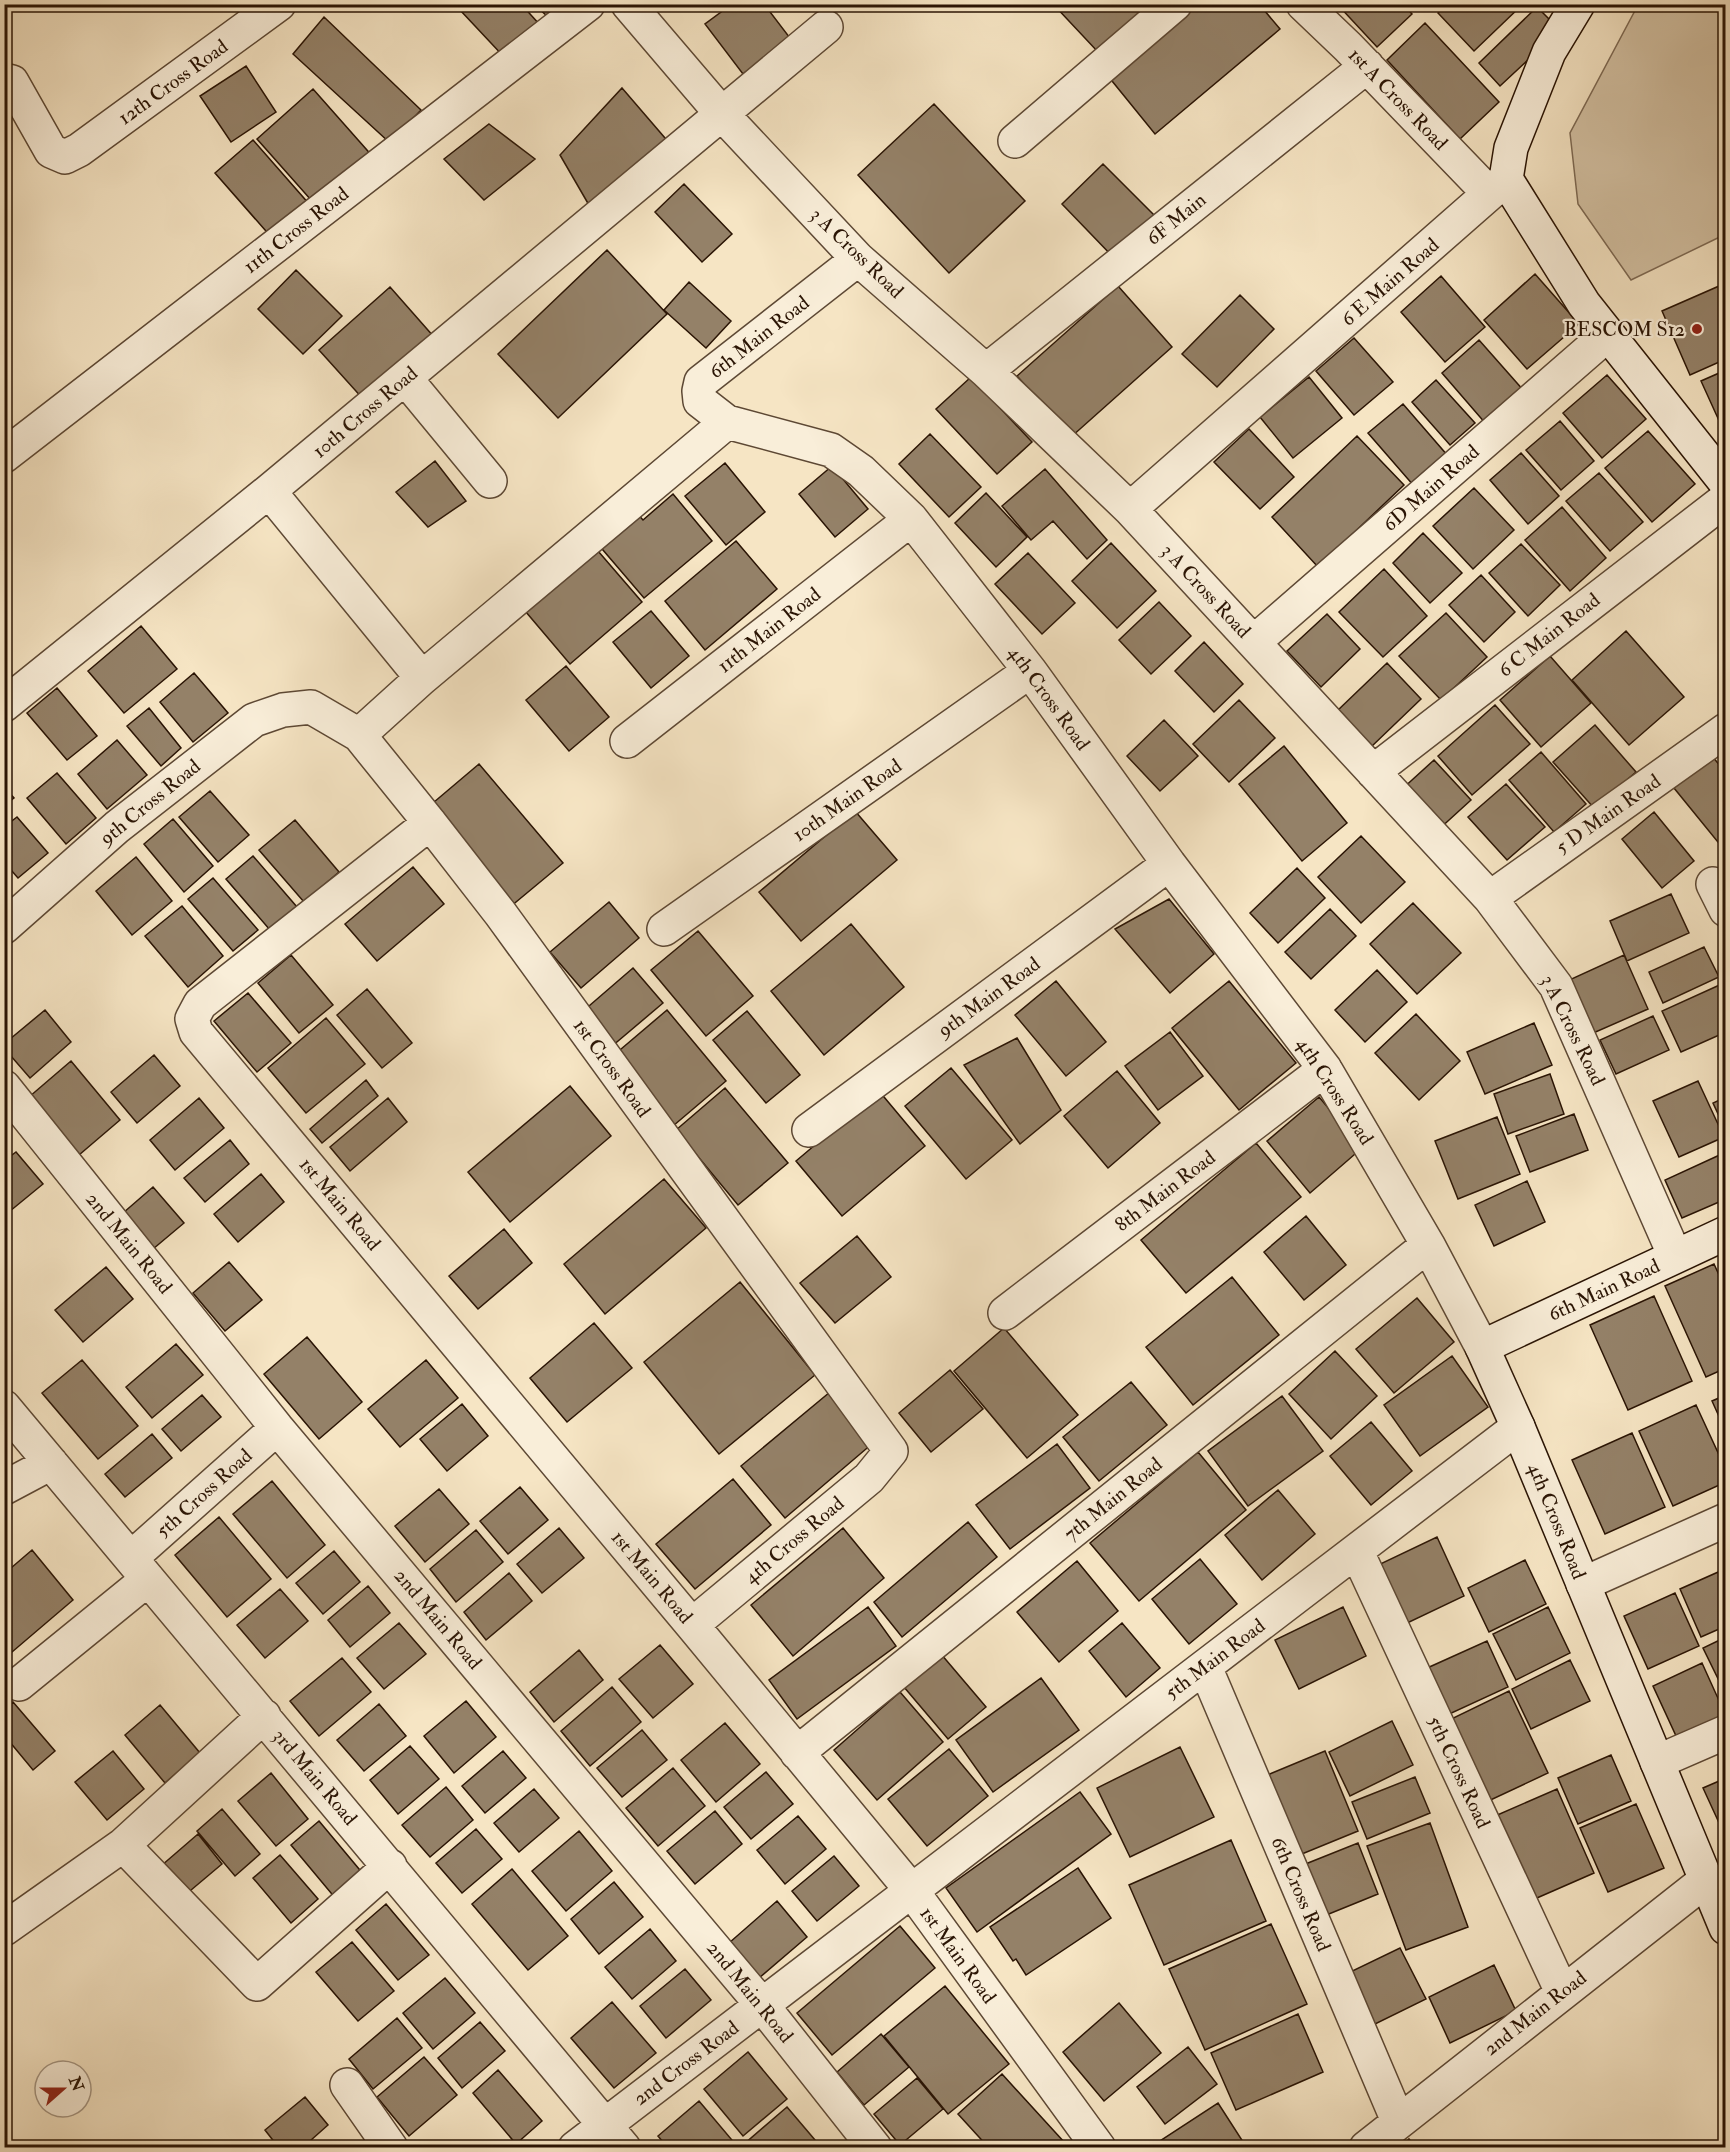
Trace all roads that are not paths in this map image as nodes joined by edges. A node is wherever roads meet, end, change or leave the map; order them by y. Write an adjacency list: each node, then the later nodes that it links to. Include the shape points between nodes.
1 (279, 4): 9 (street, 12th Cross Road, via 65,157 51,151 12,82)
2 (588, 4): 18 (street, 11th Cross Road)
3 (628, 4): 10 (street, 3 A Cross Road)
4 (1175, 4): 11 (street)
5 (1303, 4): 8 (street, 1st A Cross Road)
6 (1578, 4): 12 (street, via 1549,52)
7 (826, 27): 10 (street, 10th Cross Road)
8 (1367, 66): 12 (street, 1st A Cross Road, via 1481,185); 15 (street, 6F Main)
9 (4, 80)
10 (721, 113): 13 (street, 3 A Cross Road); 16 (street, 10th Cross Road)
11 (1015, 141)
12 (1500, 185): 14 (street, 1st A Cross Road); 23 (street, 6 E Main Road)
13 (858, 259): 15 (street, 3 A Cross Road); 17 (street, 6th Main Road, via 701,382 700,401)
14 (1608, 334): 20 (street, 1st A Cross Road); 25 (street, 6D Main Road)
15 (986, 371): 23 (street, 3 A Cross Road)
16 (405, 378): 19 (street); 21 (street, 10th Cross Road)
17 (727, 422): 24 (street, 4th Cross Road, via 831,450 861,471); 27 (street)
18 (4, 456)
19 (490, 481)
20 (1725, 483)
21 (269, 491): 27 (street); 28 (street, 10th Cross Road)
22 (1725, 499): 33 (street, 6 C Main Road)
23 (1130, 509): 25 (street, 3 A Cross Road)
24 (911, 519): 26 (street, 4th Cross Road); 32 (street, 11th Main Road)
25 (1254, 642): 33 (street, 3 A Cross Road)
26 (1030, 670): 35 (street, 4th Cross Road); 38 (street, 10th Main Road)
27 (422, 678): 31 (street)
28 (4, 705)
29 (311, 707): 31 (street, 1st Cross Road); 37 (street, 9th Cross Road, via 283,710 254,720 117,827)
30 (1725, 730): 36 (street, 5 D Main Road)
31 (359, 735): 34 (street, 1st Cross Road)
32 (627, 741)
33 (1373, 772): 36 (street, 3 A Cross Road)
34 (430, 823): 50 (street, 1st Cross Road); 57 (street, 1st Main Road, via 200,1004 192,1019 196,1032)
35 (1169, 864): 39 (street, 4th Cross Road); 41 (street, 9th Main Road)
36 (1490, 898): 44 (street, 3 A Cross Road, via 1556,986)
37 (4, 927)
38 (664, 929)
39 (1325, 1069): 43 (street, 4th Cross Road); 45 (street, 8th Main Road)
40 (4, 1087): 49 (street, 2nd Main Road)
41 (809, 1130)
42 (1725, 1233): 44 (street, 6th Main Road)
43 (1428, 1245): 46 (street, 4th Cross Road); 62 (street, 7th Main Road)
44 (1675, 1256): 46 (street, 6th Main Road)
45 (1005, 1313)
46 (1482, 1347): 48 (street, 4th Cross Road)
47 (4, 1407): 51 (street, 3rd Main Road)
48 (1518, 1427): 54 (street, 5th Main Road); 56 (street, 4th Cross Road)
49 (277, 1428): 55 (street, 5th Cross Road); 71 (street, 2nd Main Road)
50 (891, 1452): 57 (street, 4th Cross Road, via 869,1478)
51 (51, 1462): 52 (street); 55 (street, 3rd Main Road)
52 (4, 1488)
53 (1725, 1520): 56 (street)
54 (1357, 1552): 58 (street, 5th Main Road); 70 (street, 5th Cross Road)
55 (140, 1568): 59 (street, 5th Cross Road); 60 (street, 3rd Main Road)
56 (1584, 1584): 63 (street, 4th Cross Road)
57 (692, 1625): 62 (street, 1st Main Road)
58 (1205, 1667): 67 (street, 5th Main Road); 73 (street, 6th Cross Road)
59 (19, 1684)
60 (264, 1716): 64 (street); 65 (street, 3rd Main Road)
61 (1725, 1732): 63 (street)
62 (797, 1753): 67 (street, 1st Main Road)
63 (1657, 1762): 66 (street, 4th Cross Road)
64 (127, 1841): 65 (street, via 257,1984); 69 (street)
65 (390, 1866): 74 (street, 3rd Main Road)
66 (1706, 1880): 68 (street, 4th Cross Road); 70 (street, 2nd Main Road)
67 (912, 1891): 71 (street, 2nd Cross Road); 78 (street, 1st Main Road)
68 (1725, 1928)
69 (4, 1929)
70 (1562, 1992): 73 (street, 2nd Main Road)
71 (762, 2005): 74 (street, 2nd Cross Road); 77 (street, 2nd Main Road)
72 (347, 2085): 75 (street)
73 (1398, 2121): 79 (street, 2nd Main Road)
74 (615, 2136): 76 (street, 2nd Cross Road)
75 (391, 2148)
76 (575, 2148)
77 (875, 2148)
78 (1099, 2148)
79 (1366, 2148)

